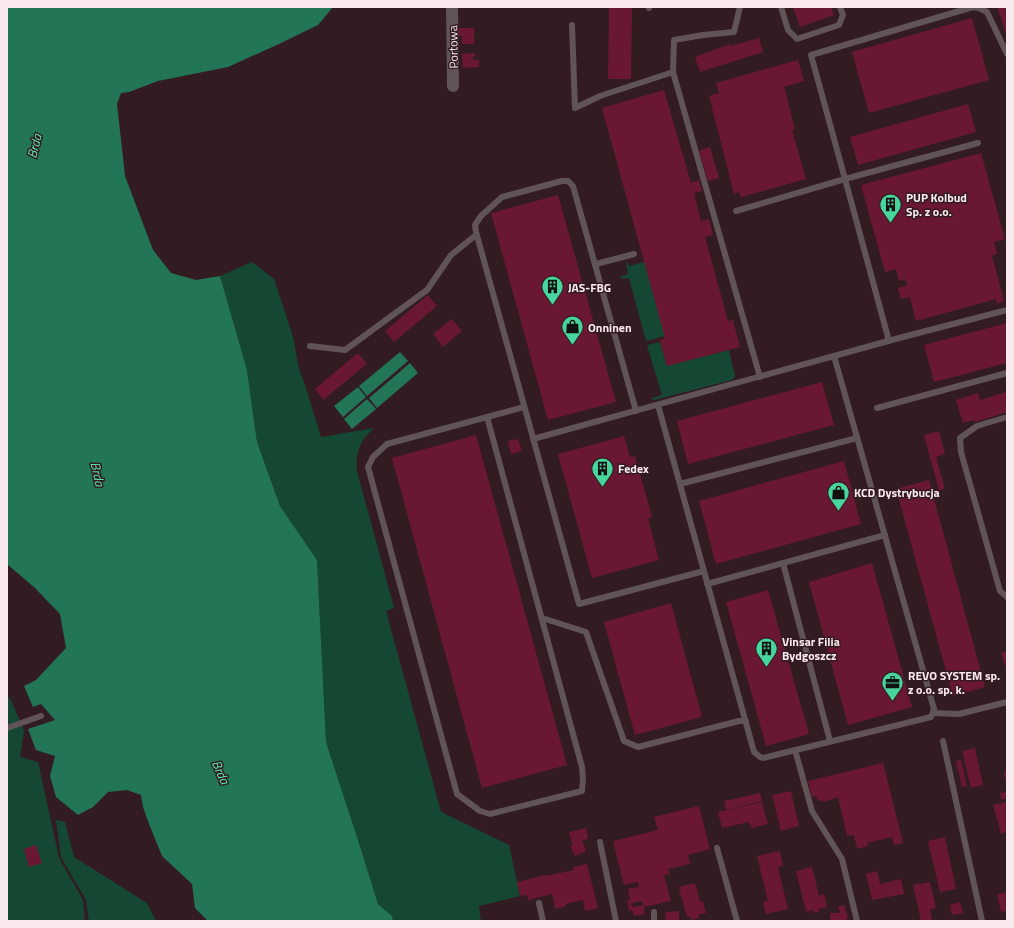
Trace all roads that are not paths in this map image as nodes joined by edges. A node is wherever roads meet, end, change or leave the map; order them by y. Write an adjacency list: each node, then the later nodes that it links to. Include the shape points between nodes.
1 (452, 7): 8 (street, Portowa)
2 (740, 7): 7 (lane, via 734,32 674,40)
3 (781, 7): 4 (lane, via 788,30 797,39 839,25 843,15)
4 (840, 7)
5 (572, 26): 7 (lane, via 575,108 600,96)
6 (1007, 54): 10 (lane, via 987,12 973,7 811,55)
7 (673, 72): 20 (lane)
8 (454, 86)
9 (978, 143): 10 (lane)
10 (845, 179): 11 (lane); 16 (lane)
11 (736, 211)
12 (476, 235): 14 (lane, via 475,225 481,216 502,197 568,181 576,192); 17 (lane, via 450,255 427,290 345,350); 22 (lane)
13 (634, 254): 14 (lane)
14 (596, 264): 24 (lane)
15 (1007, 310): 16 (lane)
16 (889, 341): 18 (lane)
17 (310, 346)
18 (834, 356): 20 (lane); 27 (lane)
19 (1007, 372): 23 (lane)
20 (760, 377): 21 (lane)
21 (658, 405): 24 (lane); 29 (lane)
22 (524, 407): 25 (lane); 28 (lane)
23 (877, 408)
24 (636, 411): 28 (lane)
25 (487, 417): 35 (lane); 35 (lane, via 387,444 373,456 368,467 457,794 480,811 490,814 582,791 582,767)
26 (1007, 417): 34 (lane, via 977,426 960,438 961,452 1000,591)
27 (857, 438): 29 (lane); 30 (lane)
28 (533, 439): 32 (lane, via 579,604)
29 (680, 484): 32 (lane)
30 (884, 534): 31 (lane); 37 (lane)
31 (783, 563): 33 (lane); 41 (lane)
32 (704, 571): 33 (lane)
33 (707, 584): 39 (lane)
34 (1007, 597)
35 (542, 618): 39 (lane, via 586,632 624,741 638,747)
36 (1007, 702): 37 (lane, via 959,714)
37 (934, 713): 41 (lane, via 931,716)
38 (41, 716): 40 (lane)
39 (746, 720): 43 (lane, via 754,752 760,757)
40 (7, 728)
41 (830, 741): 43 (lane)
42 (943, 741): 53 (lane)
43 (796, 750): 52 (lane, via 812,812 842,859)
44 (600, 842): 49 (lane)
45 (717, 848): 51 (lane)
46 (539, 903): 48 (lane)
47 (654, 912): 50 (lane)
48 (543, 921)
49 (616, 921)
50 (654, 921)
51 (737, 921)
52 (857, 921)
53 (982, 921)

